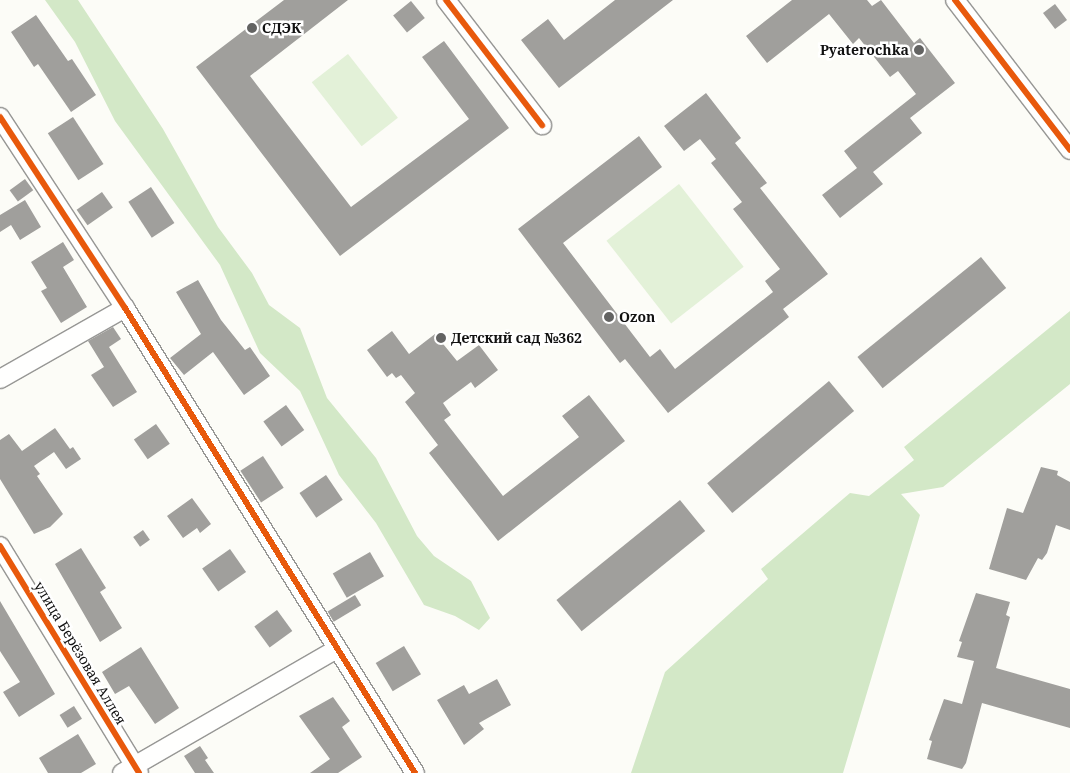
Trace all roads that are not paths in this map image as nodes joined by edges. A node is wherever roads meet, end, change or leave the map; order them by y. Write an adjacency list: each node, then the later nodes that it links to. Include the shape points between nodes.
1 (446, 0): 4 (street)
2 (955, 0): 5 (street)
3 (0, 117): 6 (street)
4 (542, 125)
5 (1070, 150)
6 (125, 308): 7 (street); 9 (street)
7 (0, 379)
8 (0, 546): 10 (street, улица Берёзовая Аллея)
9 (337, 649): 10 (street); 11 (street)
10 (132, 770)
11 (415, 773)

